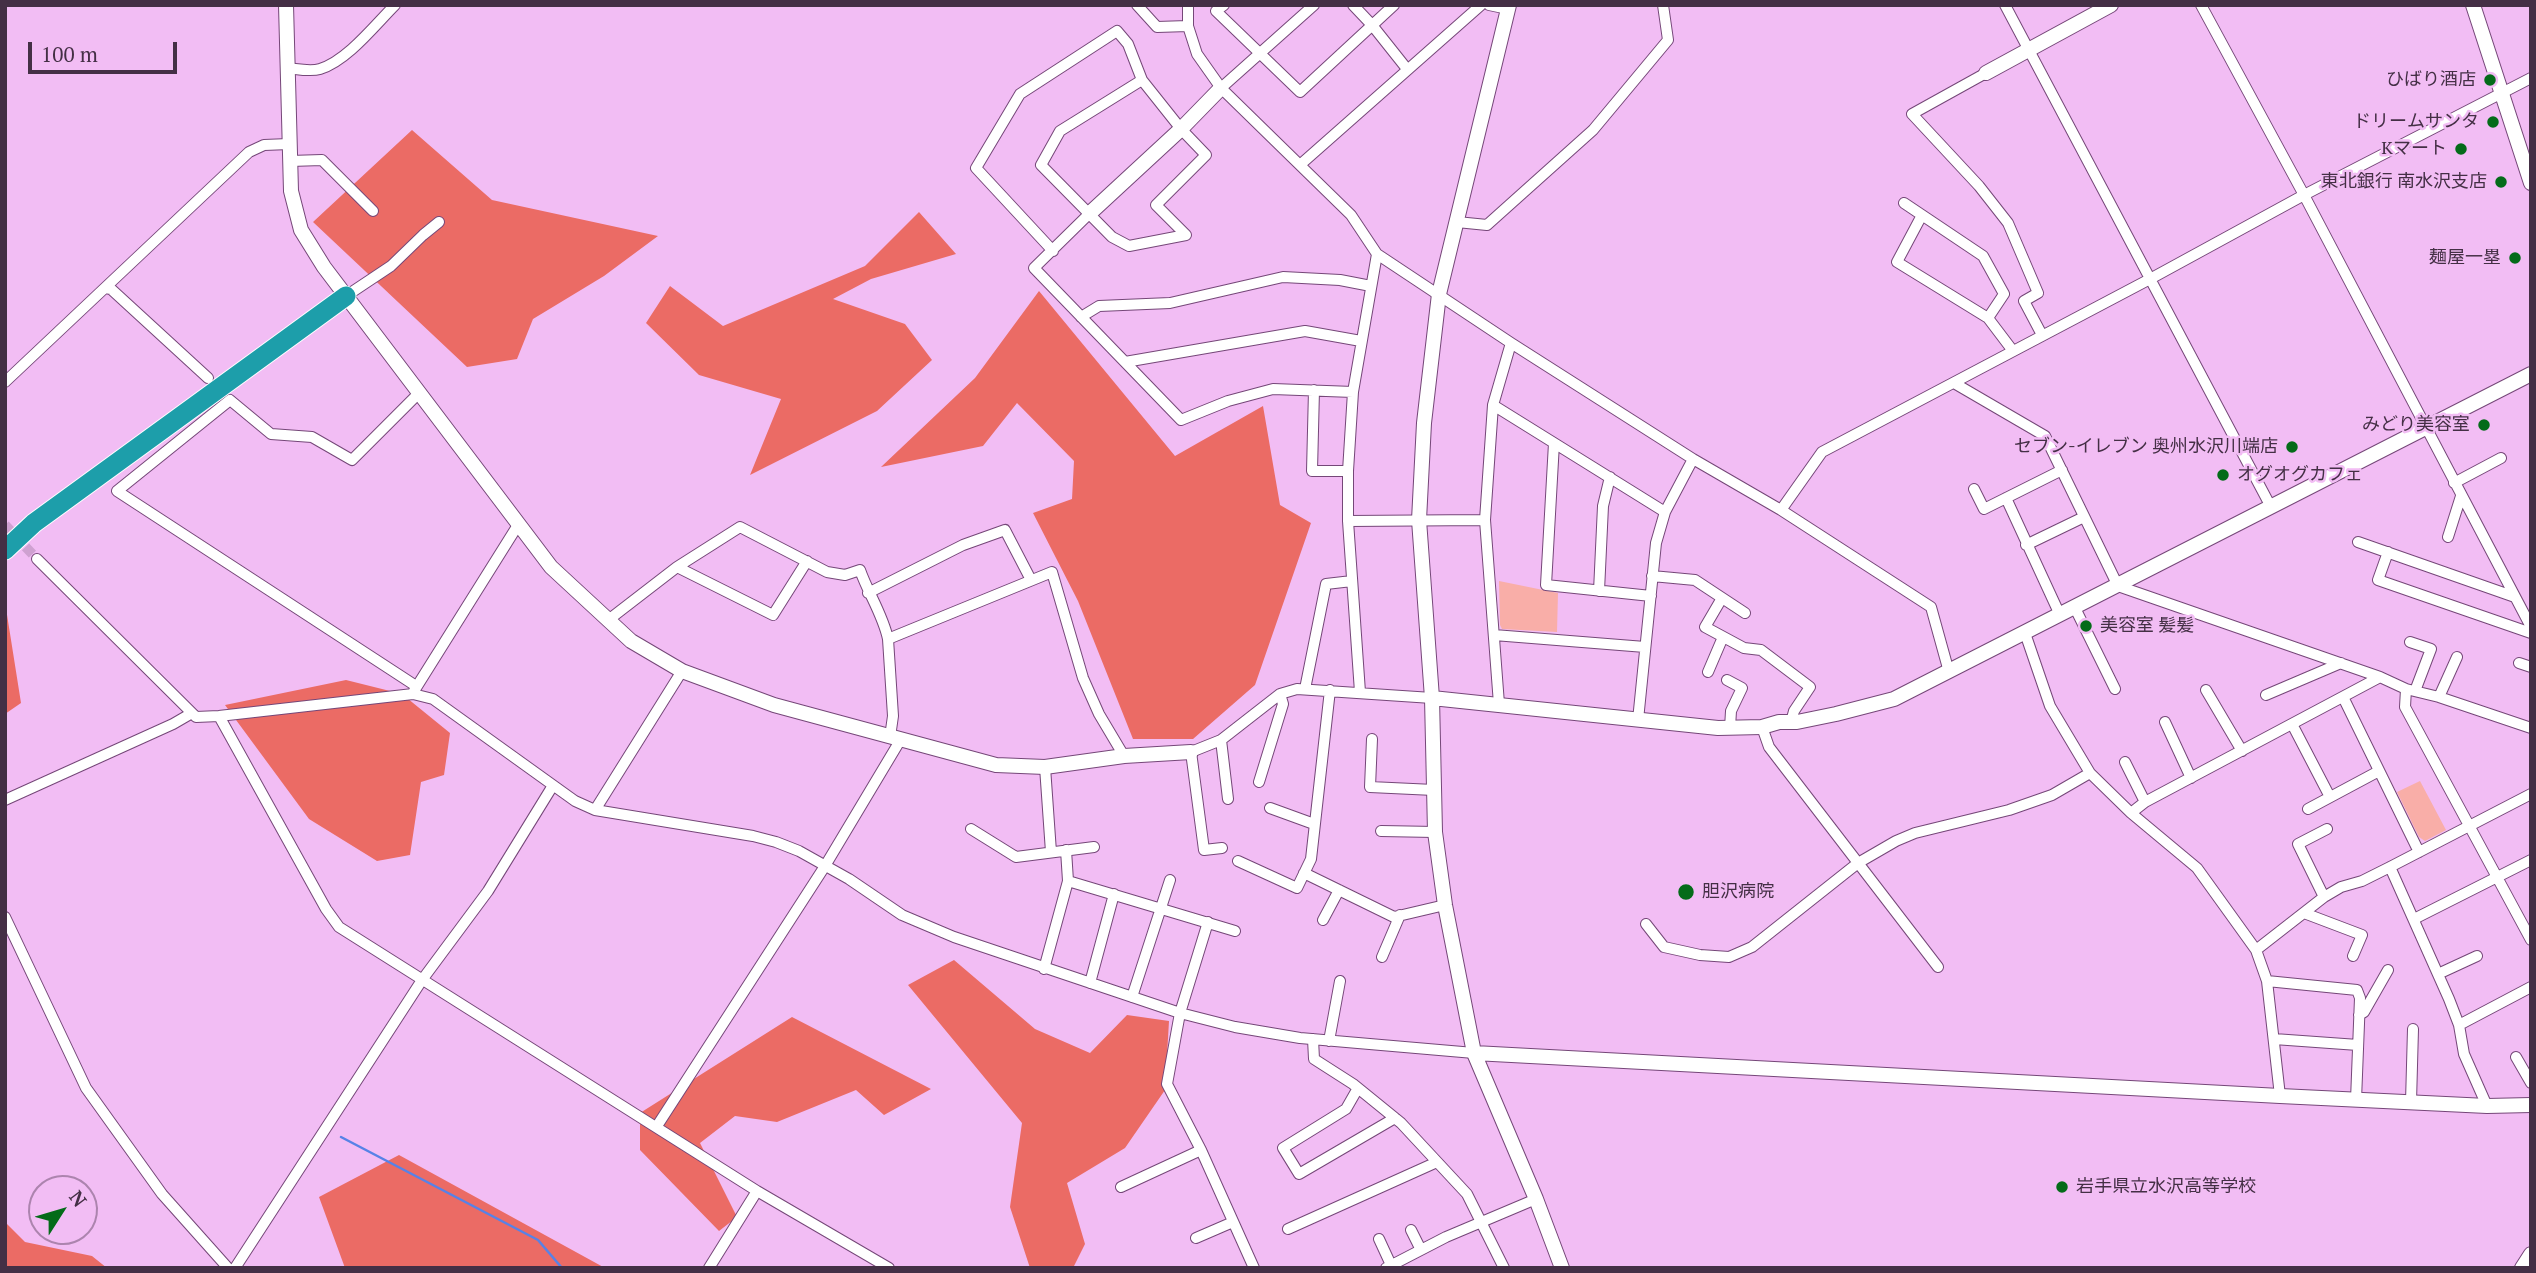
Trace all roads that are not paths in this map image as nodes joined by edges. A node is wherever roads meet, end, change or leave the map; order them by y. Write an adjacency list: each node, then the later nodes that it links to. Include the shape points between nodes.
1 (286, 5): 21 (street)
2 (395, 5): 21 (street, via 333,63 314,70)
3 (1137, 5): 18 (street, via 1157,27)
4 (1188, 5): 18 (street)
5 (1224, 5): 20 (street, via 1216,10)
6 (1314, 5): 20 (street)
7 (1353, 5): 17 (street)
8 (1395, 5): 17 (street)
9 (1481, 5): 22 (street)
10 (1489, 5): 16 (street)
11 (1663, 5): 39 (street, via 1668,40 1593,130 1487,225)
12 (2005, 5): 19 (street)
13 (2111, 5): 19 (street)
14 (2201, 5): 33 (street)
15 (2473, 5): 27 (street)
16 (1508, 7): 39 (street)
17 (1372, 25): 20 (street, via 1300,92); 22 (street)
18 (1188, 26): 26 (street, via 1197,54)
19 (2029, 49): 23 (street); 42 (street)
20 (1259, 52): 26 (street)
21 (288, 68): 29 (street)
22 (1407, 69): 31 (street)
23 (1986, 73): 49 (street, via 1912,114 2008,223 2038,293 2024,301)
24 (2531, 78): 27 (street)
25 (1142, 80): 28 (street); 36 (street, via 1060,131 1041,165); 40 (street, via 1128,44 1117,31 1020,94 976,168)
26 (1221, 88): 28 (street); 31 (street)
27 (2501, 94): 32 (street); 33 (street)
28 (1181, 129): 36 (street); 36 (street, via 1206,155 1156,205 1186,235 1129,246 1112,237)
29 (289, 144): 30 (street); 44 (street, via 264,145 249,152)
30 (290, 161): 35 (street, via 322,160); 46 (street, via 291,191 301,230)
31 (1301, 164): 41 (street, via 1351,215)
32 (2530, 177)
33 (2304, 195): 42 (street); 62 (street)
34 (1904, 203): 37 (street)
35 (373, 211)
36 (1089, 214): 40 (street)
37 (1922, 215): 48 (street, via 1983,256 2004,294); 48 (street, via 1897,261)
38 (439, 222): 46 (street, via 391,266)
39 (1457, 222): 45 (street)
40 (1053, 251): 47 (street, via 1034,268)
41 (1377, 254): 43 (street); 45 (street)
42 (2150, 279): 49 (street); 73 (street)
43 (1371, 286): 47 (street, via 1283,277 1170,303 1098,306); 50 (street)
44 (105, 288): 55 (street); 56 (street)
45 (1439, 294): 51 (street); 77 (street, via 1424,423)
46 (345, 296): 59 (street); 80 (highway)
47 (1081, 317): 53 (street)
48 (1988, 318): 52 (street)
49 (2042, 335): 52 (street)
50 (1362, 341): 53 (street, via 1305,331); 60 (street)
51 (1511, 343): 61 (street); 65 (street)
52 (2013, 351): 57 (street)
53 (1125, 362): 58 (street, via 1181,420 1273,389)
54 (2531, 374): 62 (street)
55 (208, 378)
56 (5, 382)
57 (1954, 383): 66 (street, via 2046,436); 74 (street, via 1822,452)
58 (1314, 390): 60 (street); 67 (street, via 1312,471)
59 (420, 392): 81 (street); 122 (street, via 352,460 312,437 271,434 230,400 117,491)
60 (1353, 392): 67 (street)
61 (1493, 405): 63 (street); 78 (street)
62 (2425, 429): 69 (street); 73 (street)
63 (1554, 443): 68 (street); 95 (street, via 1546,585)
64 (2501, 458): 69 (street)
65 (1693, 459): 74 (street); 75 (street)
66 (2062, 470): 72 (street); 76 (street)
67 (1348, 471): 79 (street)
68 (1610, 477): 75 (street); 95 (street, via 1603,506)
69 (2454, 483): 71 (street)
70 (1974, 489): 72 (street, via 1984,509)
71 (2461, 496): 82 (street); 98 (street)
72 (2006, 498): 85 (street)
73 (2272, 507): 94 (street)
74 (1782, 510): 117 (street, via 1931,607)
75 (1665, 512): 91 (street)
76 (2084, 517): 85 (street); 94 (street)
77 (1419, 520): 78 (street); 79 (street); 131 (street)
78 (1485, 520): 106 (street)
79 (1348, 521): 93 (street)
80 (34, 523): 83 (highway); 86 (highway)
81 (518, 525): 103 (street, via 551,567); 122 (street)
82 (2448, 537)
83 (5, 538)
84 (2358, 542): 87 (street)
85 (2026, 545): 102 (street)
86 (5, 550)
87 (2388, 552): 98 (street); 104 (street, via 2378,580)
88 (37, 559): 133 (street)
89 (807, 561): 90 (street, via 740,527); 90 (street, via 773,615); 96 (street, via 827,572 845,575 860,570)
90 (677, 567): 103 (street)
91 (1653, 576): 97 (street); 99 (street, via 1695,580)
92 (1031, 580): 96 (street, via 1004,530 963,545); 108 (street); 147 (street, via 1052,572 1083,678)
93 (1352, 581): 120 (street, via 1326,584); 126 (street)
94 (2118, 586): 100 (street); 112 (street)
95 (1599, 591): 97 (street)
96 (867, 593): 108 (street)
97 (1651, 596): 110 (street)
98 (2515, 597): 104 (street)
99 (1722, 598): 101 (street); 107 (street, via 1705,627)
100 (2075, 608): 102 (street); 121 (street)
101 (1745, 613)
102 (2060, 615): 105 (street)
103 (607, 621): 115 (street)
104 (2531, 630)
105 (2025, 633): 117 (street); 151 (street, via 2050,706)
106 (1494, 635): 110 (street); 132 (street)
107 (1723, 637): 116 (street); 136 (street, via 1744,648 1762,650 1810,687)
108 (888, 639): 142 (street)
109 (2410, 642): 125 (street, via 2431,649)
110 (1645, 647): 135 (street)
111 (2457, 657): 130 (street)
112 (2341, 663): 118 (street); 128 (street)
113 (2519, 663): 114 (street)
114 (2531, 667)
115 (682, 671): 142 (street, via 774,705); 163 (street)
116 (1708, 672)
117 (1949, 672): 136 (street, via 1894,699)
118 (2380, 677): 125 (street); 129 (street)
119 (1727, 680): 140 (street, via 1742,688 1731,711)
120 (1306, 689): 123 (street); 127 (street)
121 (2115, 689)
122 (415, 690): 134 (street); 154 (street)
123 (1330, 690): 126 (street); 165 (street)
124 (2206, 690): 145 (street)
125 (2410, 690): 130 (street); 166 (street, via 2405,707)
126 (1360, 692): 131 (street)
127 (1280, 694): 144 (street); 153 (street, via 1283,704)
128 (2266, 695)
129 (2343, 697): 138 (street); 150 (street)
130 (2439, 697): 141 (street)
131 (1432, 698): 132 (street); 155 (street)
132 (1499, 704): 135 (street)
133 (192, 713): 134 (street, via 196,717); 159 (street)
134 (219, 716): 207 (street, via 339,927)
135 (1638, 720): 140 (street)
136 (1791, 722): 139 (street)
137 (2165, 722): 152 (street)
138 (2292, 724): 145 (street); 157 (street)
139 (1762, 727): 140 (street); 178 (street, via 1769,747)
140 (1730, 728)
141 (2531, 728)
142 (895, 738): 149 (street, via 996,765); 179 (street)
143 (1372, 739): 155 (street, via 1370,787)
144 (1221, 740): 146 (street); 158 (street)
145 (2242, 751): 152 (street)
146 (1191, 752): 147 (street); 172 (street, via 1204,850)
147 (1125, 756): 149 (street)
148 (2125, 762): 160 (street)
149 (1045, 767): 174 (street)
150 (2379, 771): 157 (street); 175 (street)
151 (2090, 773): 164 (street); 178 (street, via 2052,795 1916,833)
152 (2191, 778): 160 (street)
153 (1259, 782)
154 (552, 786): 163 (street); 207 (street, via 488,891)
155 (1434, 790): 170 (street)
156 (2531, 793): 166 (street)
157 (2330, 797): 162 (street)
158 (1228, 799)
159 (5, 800)
160 (2145, 802): 164 (street)
161 (1270, 808): 165 (street)
162 (2308, 809)
163 (595, 810): 179 (street, via 753,836)
164 (2131, 813): 199 (street, via 2197,868)
165 (1314, 824): 181 (street, via 1311,859)
166 (2470, 825): 175 (street); 182 (street)
167 (2327, 828): 187 (street, via 2298,844)
168 (971, 829): 174 (street, via 1016,857)
169 (1381, 831): 170 (street)
170 (1435, 832): 188 (street)
171 (1094, 847): 173 (street)
172 (1222, 848)
173 (1066, 850): 174 (street); 184 (street)
174 (1051, 852)
175 (2419, 852): 180 (street)
176 (2531, 860): 182 (street)
177 (1238, 861): 181 (street, via 1297,888)
178 (1858, 863): 196 (street, via 1752,947 1729,957 1664,947); 203 (street)
179 (825, 866): 204 (street, via 902,915); 231 (street)
180 (2390, 867): 187 (street); 193 (street)
181 (1304, 873): 185 (street)
182 (2497, 876): 193 (street); 198 (street)
183 (1170, 880): 189 (street)
184 (1068, 881): 186 (street); 204 (street)
185 (1339, 890): 191 (street, via 1394,917); 194 (street)
186 (1114, 894): 189 (street); 210 (street)
187 (2324, 897): 190 (street)
188 (1445, 905): 191 (street); 221 (street)
189 (1162, 908): 195 (street); 212 (street)
190 (2304, 913): 199 (street); 200 (street, via 2362,935)
191 (1400, 915): 202 (street)
192 (5, 917): 246 (street, via 86,1088 162,1194)
193 (2414, 919): 206 (street)
194 (1323, 920)
195 (1208, 922): 197 (street); 213 (street)
196 (1646, 923)
197 (1235, 931)
198 (2531, 940)
199 (2256, 950): 209 (street)
200 (2353, 956)
201 (2477, 956): 206 (street)
202 (1382, 957)
203 (1938, 967)
204 (1044, 969): 210 (street)
205 (2388, 970): 214 (street)
206 (2438, 974): 215 (street)
207 (422, 980): 231 (street); 247 (street)
208 (1340, 981): 219 (street)
209 (2267, 981): 214 (street, via 2357,990); 218 (street)
210 (1090, 983): 212 (street)
211 (2531, 987): 215 (street)
212 (1132, 997): 213 (street)
213 (1180, 1013): 217 (street); 232 (street, via 1167,1084)
214 (2359, 1015): 220 (street)
215 (2459, 1025): 228 (street, via 2464,1054)
216 (2413, 1029): 227 (street)
217 (1313, 1039): 219 (street); 224 (street, via 1314,1059)
218 (2274, 1039): 220 (street); 225 (street)
219 (1329, 1041): 221 (street)
220 (2358, 1045): 226 (street)
221 (1474, 1053): 225 (street); 236 (street)
222 (2516, 1057): 223 (street)
223 (2531, 1083)
224 (1358, 1088): 230 (street); 230 (street, via 1346,1109 1283,1148 1299,1174)
225 (2280, 1096): 226 (street)
226 (2356, 1100): 227 (street)
227 (2411, 1102): 228 (street)
228 (2487, 1105): 229 (street)
229 (2531, 1105)
230 (1395, 1118): 233 (street)
231 (657, 1126): 235 (street)
232 (1201, 1150): 234 (street); 237 (street)
233 (1437, 1162): 238 (street, via 1467,1194); 239 (street)
234 (1121, 1187)
235 (757, 1191): 248 (street); 249 (street)
236 (1536, 1199): 238 (street); 252 (street)
237 (1233, 1222): 241 (street); 250 (street)
238 (1481, 1222): 243 (street); 251 (street)
239 (1288, 1230)
240 (1411, 1230): 243 (street)
241 (1195, 1238)
242 (1379, 1239): 245 (street)
243 (1421, 1250): 245 (street)
244 (2531, 1254): 253 (street)
245 (1389, 1266)
246 (228, 1268)
247 (235, 1268)
248 (709, 1268)
249 (889, 1268)
250 (1254, 1268)
251 (1503, 1268)
252 (1562, 1268)
253 (2522, 1268)

